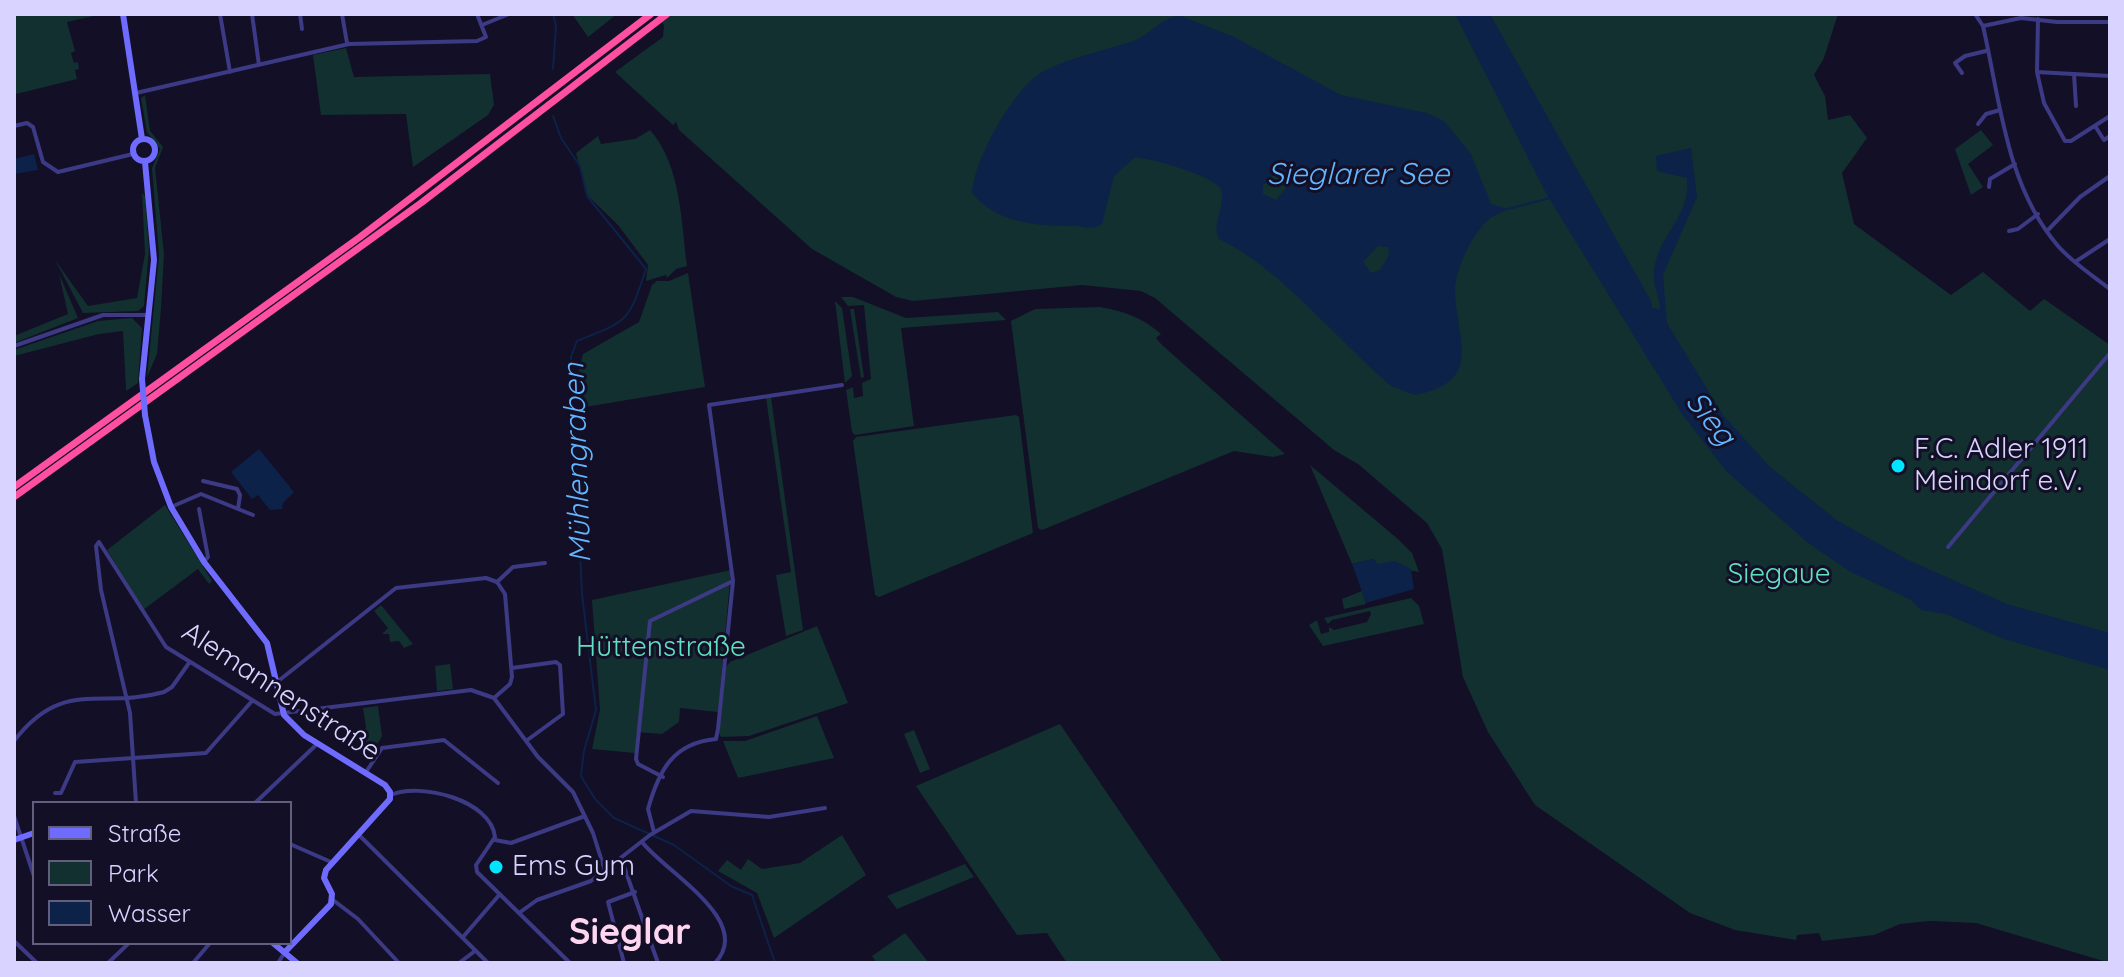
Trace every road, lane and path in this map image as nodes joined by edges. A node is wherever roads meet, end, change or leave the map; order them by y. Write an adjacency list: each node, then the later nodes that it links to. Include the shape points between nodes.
1 (123, 14): 29 (street)
2 (220, 14): 24 (street)
3 (252, 14): 23 (street)
4 (300, 14): 20 (street)
5 (342, 14): 21 (street)
6 (477, 14): 18 (street)
7 (509, 14): 18 (street)
8 (651, 14): 54 (highway, via 360,237)
9 (667, 14): 55 (highway, via 410,211)
10 (1975, 14): 19 (street)
11 (2007, 14): 15 (street)
12 (2082, 14): 16 (street)
13 (2029, 16): 14 (street); 15 (street)
14 (2038, 19): 16 (street); 25 (street)
15 (2008, 21): 19 (street)
16 (2082, 21): 17 (street)
17 (2110, 22)
18 (482, 25): 21 (street, via 486,37 477,41)
19 (1983, 26): 22 (street)
20 (302, 29)
21 (347, 44): 23 (street)
22 (1986, 51): 26 (street, via 1955,63); 31 (street)
23 (259, 65): 24 (street)
24 (230, 72): 29 (street)
25 (2037, 72): 27 (street); 35 (street, via 2044,103 2065,141)
26 (1962, 73)
27 (2074, 74): 28 (street); 30 (street)
28 (2110, 76)
29 (135, 93): 37 (street)
30 (2076, 106)
31 (2000, 110): 33 (street, via 1986,114); 40 (street)
32 (2110, 116): 35 (street)
33 (1978, 124)
34 (14, 126): 38 (street, via 33,127 43,162 58,172)
35 (2095, 126): 36 (street, via 2104,140)
36 (2110, 136)
37 (142, 139): 38 (street); 39 (street, via 155,149)
38 (133, 154): 39 (street)
39 (145, 162): 49 (street, via 154,243)
40 (2015, 164): 42 (street, via 1990,179); 43 (street)
41 (2110, 176): 45 (street)
42 (1989, 187)
43 (2038, 214): 44 (street); 45 (street)
44 (2009, 231)
45 (2047, 231): 47 (street)
46 (2110, 239): 47 (street)
47 (2075, 262): 48 (street)
48 (2110, 289)
49 (148, 315): 50 (street, via 103,315); 56 (street, bridge, via 142,379 145,415 154,462)
50 (14, 346)
51 (2110, 353): 60 (street)
52 (842, 385): 63 (street, via 709,405)
53 (203, 481): 58 (street, via 237,489)
54 (14, 487)
55 (14, 497)
56 (171, 507): 58 (street, via 201,494); 61 (street)
57 (199, 509): 61 (street, via 208,557)
58 (238, 509): 59 (street)
59 (253, 515)
60 (1948, 547)
61 (204, 562): 67 (street, via 267,643)
62 (545, 563): 64 (street, via 513,567)
63 (733, 581): 77 (street, via 716,739 680,748); 77 (street, via 650,621 636,759)
64 (497, 582): 66 (street, via 506,598); 67 (street, via 486,578 396,588)
65 (189, 663): 68 (street, via 169,690); 68 (street, Alemannenstraße, via 159,638 99,542 101,590); 70 (street, Alemannenstraße)
66 (512, 668): 69 (street, via 510,684); 73 (street, via 560,665 563,714)
67 (275, 683): 71 (street)
68 (126, 696): 72 (street, via 63,702 30,721); 75 (street)
69 (494, 698): 71 (street, via 471,690); 73 (street)
70 (252, 701): 71 (street, Alemannenstraße); 75 (street, via 206,753)
71 (284, 715): 76 (street, Alemannenstraße, via 304,735)
72 (14, 741)
73 (526, 741): 85 (street, via 573,792)
74 (315, 746): 82 (street)
75 (134, 758): 79 (street, via 75,762 61,793); 81 (street)
76 (366, 773): 78 (street, via 382,748 444,740); 80 (street, Alemannenstraße)
77 (663, 777): 87 (street, via 648,809)
78 (498, 783)
79 (55, 793)
80 (391, 795): 86 (street); 89 (street, via 408,790 472,804 492,824)
81 (136, 801)
82 (257, 801)
83 (825, 808): 87 (street, via 769,817 695,810)
84 (14, 816): 88 (street)
85 (585, 816): 89 (street, via 511,843); 93 (street)
86 (358, 834): 92 (street); 99 (street)
87 (648, 837): 91 (street); 119 (street, via 661,864 721,918 726,942)
88 (17, 838): 94 (street)
89 (495, 840): 96 (street, via 476,870)
90 (292, 845): 92 (street)
91 (621, 858): 93 (street); 95 (street)
92 (331, 862): 97 (street, via 324,878)
93 (605, 871): 98 (street)
94 (32, 872)
95 (635, 892): 117 (street, via 608,902); 118 (street)
96 (500, 894): 98 (street); 99 (street)
97 (333, 900): 101 (street); 113 (street)
98 (519, 913): 116 (street)
99 (463, 937): 106 (street)
100 (14, 941): 108 (street)
101 (292, 944)
102 (127, 945): 109 (street)
103 (208, 945): 110 (street)
104 (276, 945): 107 (street)
105 (291, 945): 107 (street)
106 (475, 951): 114 (street); 115 (street)
107 (285, 952): 111 (street); 112 (street)
108 (37, 963)
109 (108, 963)
110 (193, 963)
111 (278, 963)
112 (297, 963)
113 (399, 963)
114 (459, 963)
115 (488, 963)
116 (570, 963)
117 (624, 963)
118 (658, 963)
119 (715, 963)

